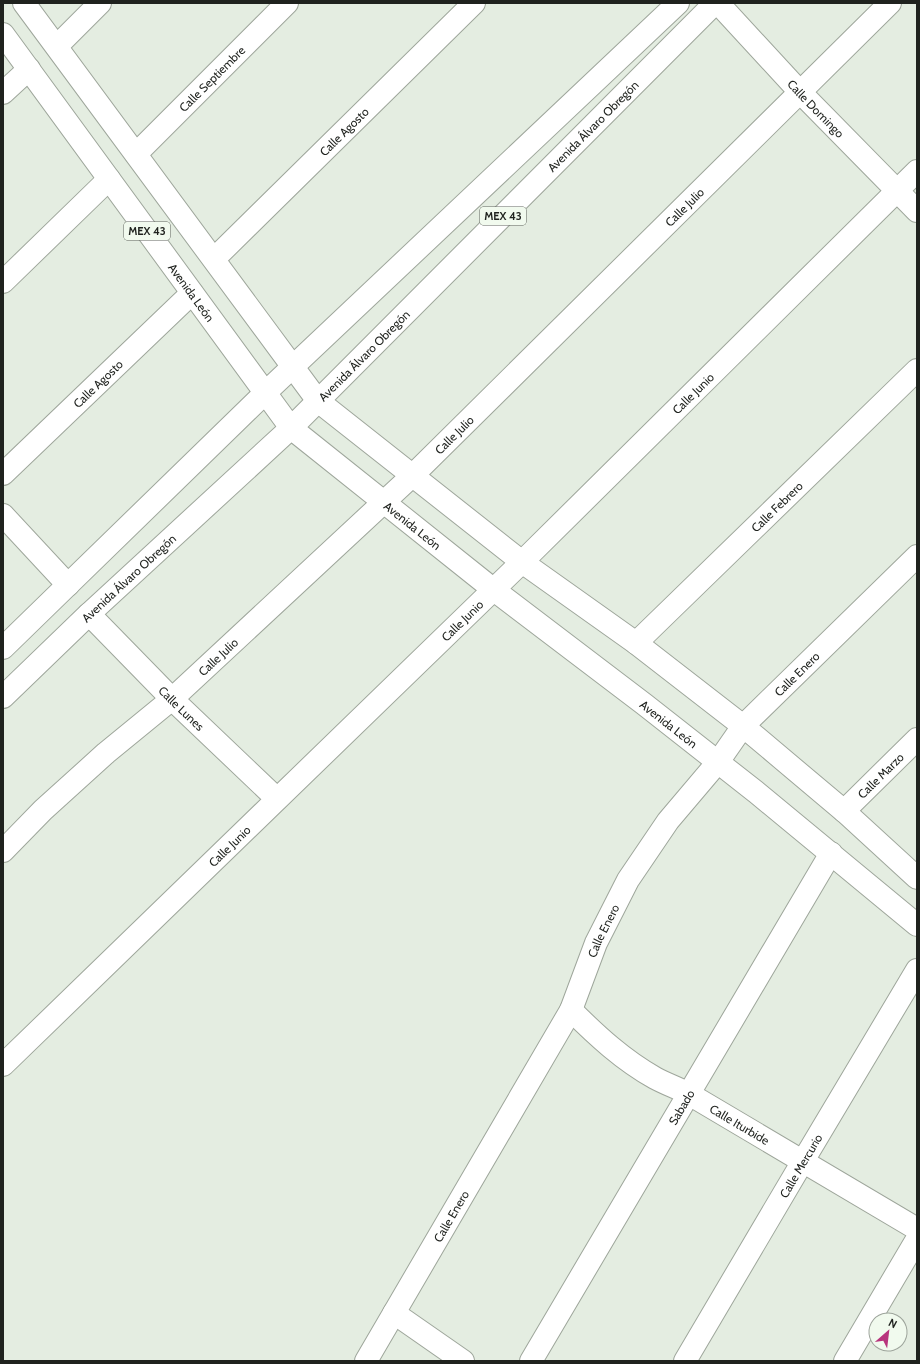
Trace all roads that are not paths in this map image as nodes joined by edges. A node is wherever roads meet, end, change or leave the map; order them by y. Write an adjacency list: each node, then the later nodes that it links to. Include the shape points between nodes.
1 (24, 3): 9 (street, MEX 43)
2 (100, 3): 9 (street)
3 (287, 3): 13 (street, Calle Septiembre)
4 (474, 3): 18 (street, Calle Agosto)
5 (678, 3): 21 (street, MEX 43)
6 (716, 3): 11 (street, Calle Domingo); 24 (street, Avenida Álvaro Obregón / MEX 43)
7 (890, 3): 11 (street, Calle Julio)
8 (3, 34): 10 (street, Avenida León / MEX 43)
9 (56, 46): 13 (street, MEX 43)
10 (28, 69): 12 (street); 15 (street, Avenida León / MEX 43)
11 (800, 92): 16 (street, Calle Domingo); 27 (street, Calle Julio)
12 (3, 93)
13 (136, 154): 18 (street, MEX 43)
14 (917, 171): 16 (street, Calle Junio)
15 (109, 179): 19 (street); 20 (street, Avenida León / MEX 43)
16 (897, 191): 17 (street, Calle Domingo); 31 (street, Calle Junio)
17 (917, 211)
18 (214, 259): 21 (street, MEX 43)
19 (3, 282)
20 (192, 293): 23 (street, Avenida León / MEX 43); 26 (street, Calle Agosto)
21 (293, 367): 23 (street, MEX 43); 24 (street, MEX 43)
22 (917, 370): 35 (street, Calle Febrero)
23 (265, 393): 25 (street, Avenida León / MEX 43); 32 (street)
24 (318, 401): 25 (street, Avenida Álvaro Obregón / MEX 43); 27 (street)
25 (291, 428): 28 (street, Avenida León); 34 (street, Avenida Álvaro Obregón)
26 (3, 474)
27 (413, 475): 28 (street, Calle Julio); 31 (street)
28 (385, 502): 33 (street, Avenida León); 38 (street, Calle Julio)
29 (3, 515): 32 (street)
30 (917, 556): 39 (street, Calle Enero)
31 (522, 562): 33 (street, Calle Junio); 35 (street)
32 (68, 585): 36 (street)
33 (494, 590): 41 (street, Avenida León); 42 (street, Calle Junio)
34 (89, 614): 37 (street, Avenida Álvaro Obregón); 38 (street, Calle Lunes)
35 (636, 643): 39 (street)
36 (3, 648)
37 (3, 697)
38 (172, 698): 42 (street, Calle Lunes); 44 (street, Calle Julio, via 43,810)
39 (743, 726): 41 (street, Calle Enero); 43 (street)
40 (917, 740): 43 (street, Calle Marzo)
41 (718, 762): 45 (street, Avenida León); 49 (street, Calle Enero, via 668,821 628,880 596,943)
42 (277, 799): 50 (street, Calle Junio)
43 (844, 811): 46 (street)
44 (3, 851)
45 (830, 853): 47 (street, Avenida León); 51 (street, Sabado)
46 (917, 878)
47 (917, 925)
48 (917, 970): 52 (street, Calle Mercurio)
49 (571, 1010): 51 (street, Calle Iturbide, via 596,1036 625,1059); 55 (street, Calle Enero)
50 (3, 1065)
51 (689, 1094): 52 (street, Calle Iturbide); 58 (street, Sabado)
52 (803, 1161): 53 (street, Calle Iturbide); 59 (street, Calle Mercurio)
53 (917, 1228)
54 (917, 1239): 60 (street)
55 (394, 1313): 56 (street, Calle Enero); 57 (street)
56 (366, 1361)
57 (463, 1361)
58 (531, 1361)
59 (685, 1361)
60 (845, 1361)

